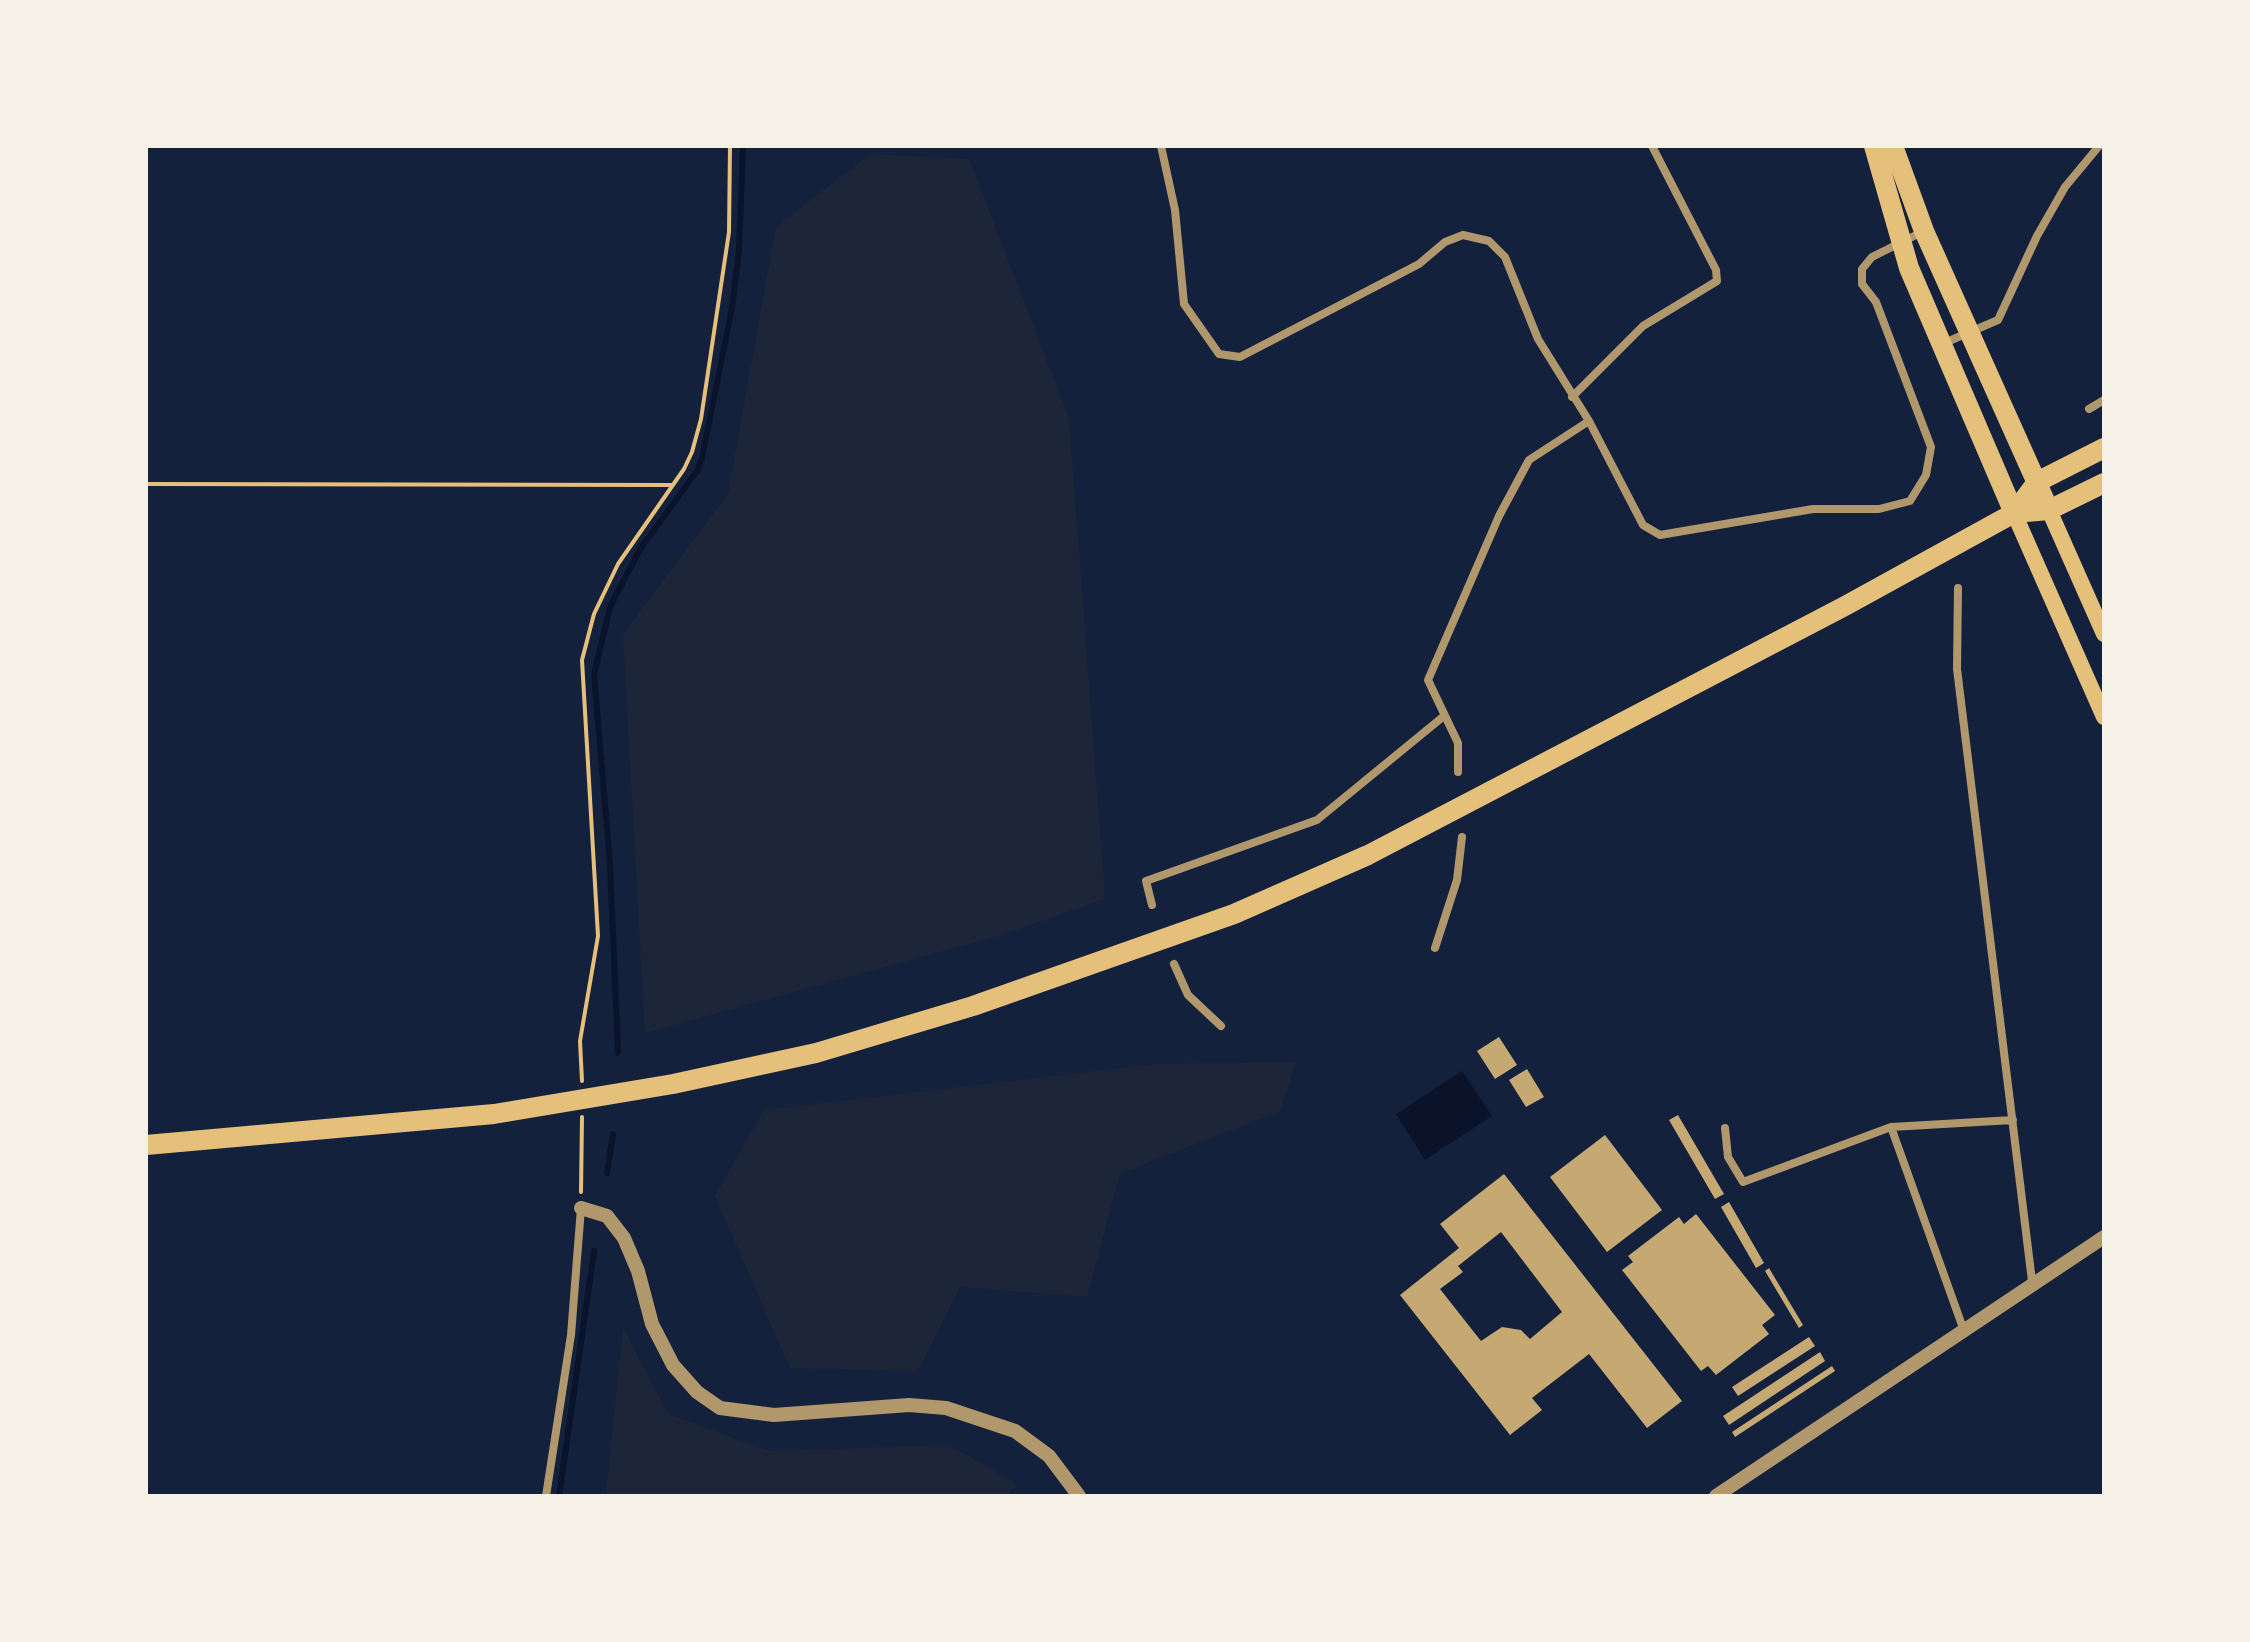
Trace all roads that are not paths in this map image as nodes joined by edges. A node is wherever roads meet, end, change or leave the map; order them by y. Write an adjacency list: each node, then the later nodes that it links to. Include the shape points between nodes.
1 (1161, 146): 10 (street, via 1175,210 1184,304 1219,354 1240,357 1419,264 1445,242 1463,235 1489,241 1505,257 1538,339)
2 (1652, 146): 10 (street, via 1717,281 1643,326)
3 (1874, 146): 7 (main road)
4 (1893, 146): 6 (main road)
5 (2099, 146): 8 (street, via 2065,187 1998,320)
6 (1924, 231): 7 (street); 8 (main road)
7 (1901, 244): 9 (main road); 13 (street, via 1872,257 1862,269 1862,284 1876,302 1931,447 1926,475 1910,501 1879,509 1813,509 1660,535 1643,525)
8 (1968, 333): 9 (street); 15 (main road)
9 (1939, 345): 18 (main road)
10 (1572, 397): 13 (street)
11 (2104, 400): 12 (street)
12 (2089, 409)
13 (1589, 421): 21 (street, via 1529,460 1499,516 1428,680)
14 (2104, 448): 15 (main road)
15 (2037, 482): 17 (main road); 18 (main road)
16 (2104, 483): 17 (main road)
17 (2049, 510): 18 (main road); 20 (main road)
18 (2014, 513): 22 (main road); 32 (main road, via 1368,855 1234,914 973,1006 816,1053 581,1100 494,1114)
19 (1958, 588): 29 (street, via 1957,669)
20 (2104, 634)
21 (1444, 716): 23 (street, via 1458,743); 25 (street, via 1317,820 1146,881)
22 (2104, 717)
23 (1458, 772)
24 (1462, 837): 26 (street, via 1457,880)
25 (1152, 905)
26 (1435, 948)
27 (1174, 964): 28 (street, via 1188,995)
28 (1221, 1026)
29 (2013, 1120): 30 (street); 35 (street)
30 (1891, 1127): 31 (street, via 1743,1182 1728,1157); 36 (street)
31 (1725, 1128)
32 (146, 1145)
33 (581, 1208): 37 (street, via 571,1335); 38 (street, via 607,1216 624,1238 652,1324 673,1365 720,1408 774,1415 909,1405 946,1408 1015,1431 1049,1456)
34 (2104, 1237): 35 (street)
35 (2032, 1281): 36 (street)
36 (1963, 1328): 39 (street)
37 (546, 1496)
38 (1079, 1496)
39 (1716, 1496)

